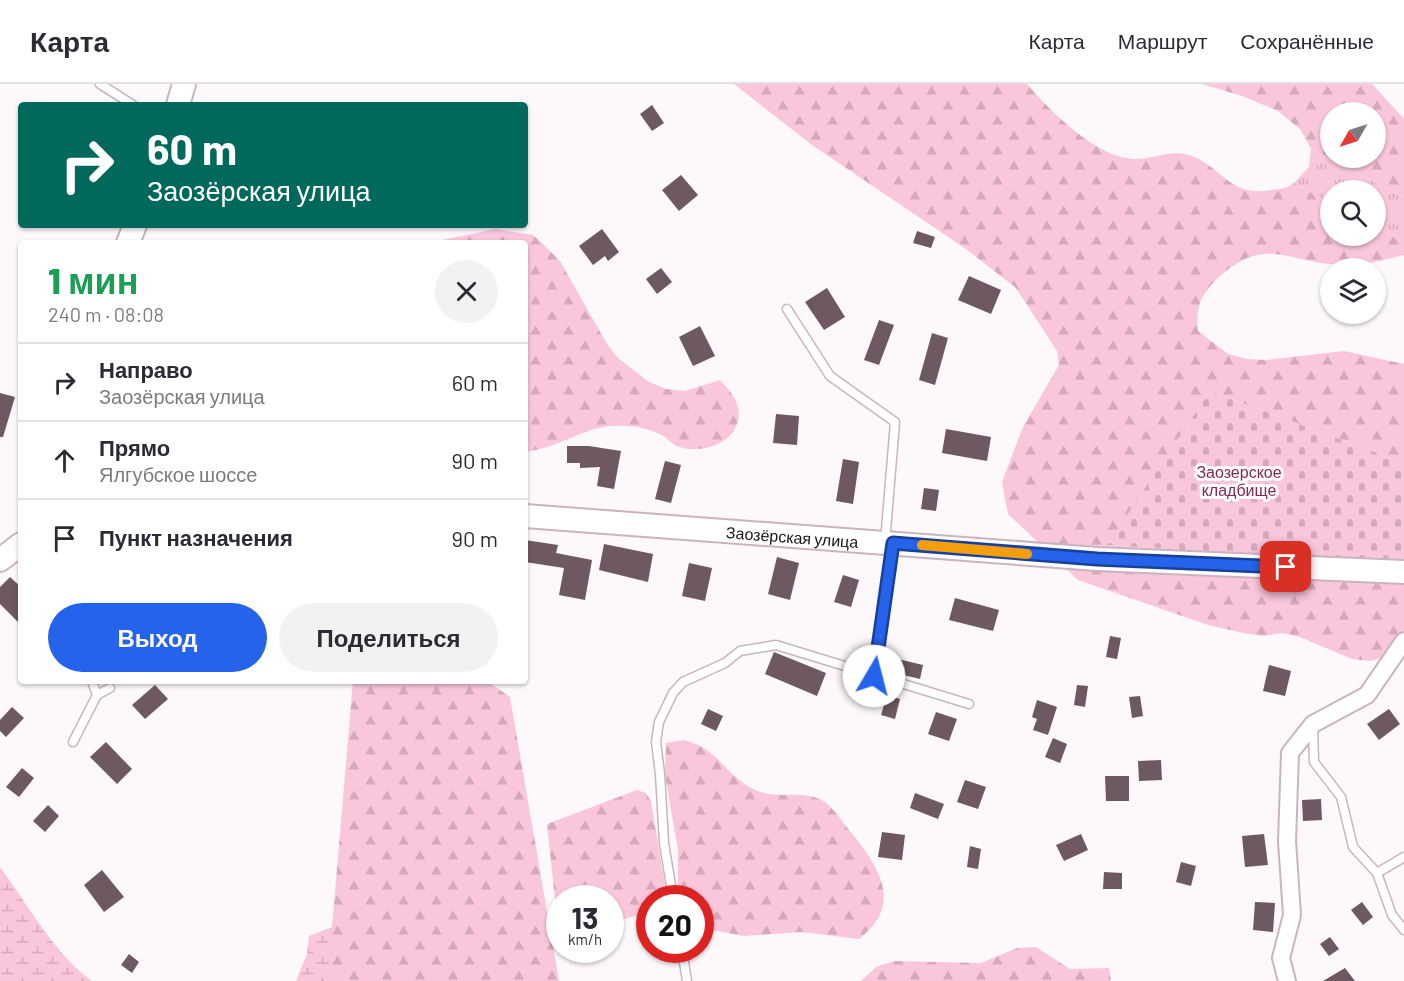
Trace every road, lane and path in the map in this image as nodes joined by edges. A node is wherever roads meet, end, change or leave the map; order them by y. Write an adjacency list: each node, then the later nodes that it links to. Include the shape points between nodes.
1 (100, 84): 3 (lane)
2 (184, 84): 4 (street)
3 (128, 102)
4 (179, 102)
5 (787, 309): 7 (lane, via 830,376 895,422)
6 (528, 516): 7 (street, Заозёрская улица)
7 (889, 542): 10 (street, Заозёрская улица, via 1097,559); 12 (lane)
8 (18, 546): 9 (street)
9 (0, 560)
10 (1404, 572)
11 (1404, 641): 17 (street, via 1367,695)
12 (874, 676): 16 (lane); 21 (lane, via 776,645 740,651 725,663 683,682 659,722 656,742)
13 (93, 684): 15 (lane)
14 (110, 688): 15 (lane)
15 (97, 695): 18 (lane)
16 (969, 704)
17 (1313, 724): 20 (lane, via 1314,762 1341,797 1353,847); 25 (street, via 1290,753 1287,841 1292,915 1281,958)
18 (73, 742)
19 (1404, 857): 20 (lane)
20 (1377, 873): 22 (lane, via 1392,915)
21 (671, 885)
22 (1404, 930)
23 (684, 963): 24 (lane)
24 (687, 981)
25 (1287, 981)

